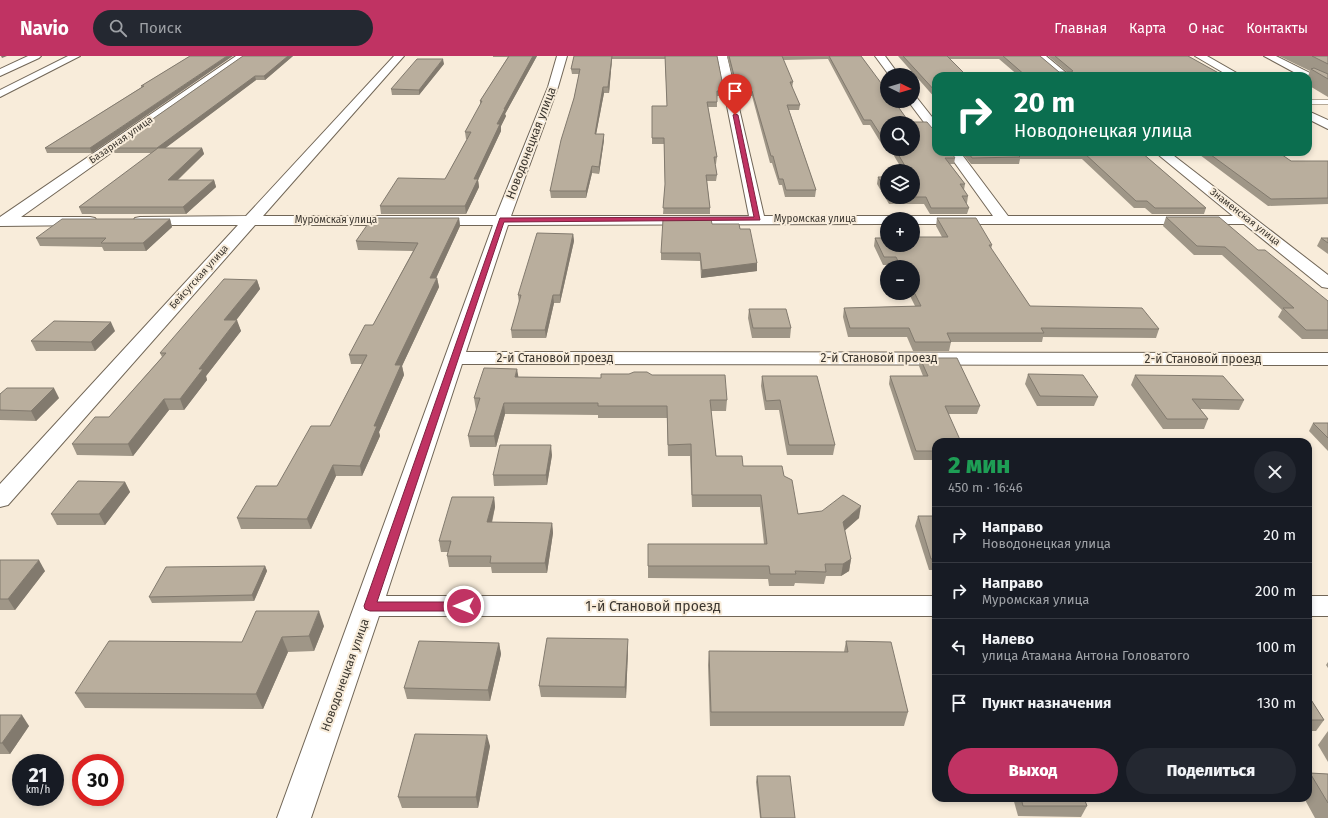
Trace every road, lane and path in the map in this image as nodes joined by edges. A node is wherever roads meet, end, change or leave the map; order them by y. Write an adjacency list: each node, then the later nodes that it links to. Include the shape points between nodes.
1 (36, 56): 15 (street)
2 (75, 56): 18 (street)
3 (242, 56): 36 (street, Базарная улица)
4 (399, 56): 28 (street, Бейсугская улица)
5 (562, 56): 29 (street, Новодонецкая улица)
6 (722, 56): 27 (street)
7 (880, 56): 11 (street)
8 (1040, 56): 12 (street)
9 (1200, 56): 13 (street)
10 (1270, 56): 14 (street)
11 (889, 68)
12 (1060, 72)
13 (1230, 72)
14 (1301, 72)
15 (0, 73)
16 (1312, 78): 17 (street)
17 (1328, 86)
18 (0, 94)
19 (1312, 102): 20 (lane)
20 (1327, 103)
21 (919, 108): 23 (street)
22 (1312, 116): 24 (street)
23 (932, 125)
24 (1328, 125)
25 (956, 156): 32 (street)
26 (1166, 156): 33 (street, Знаменская улица)
27 (757, 219): 29 (street, Муромская улица); 30 (street, Муромская улица)
28 (250, 220): 29 (street, Муромская улица); 35 (street, Муромская улица); 40 (street, Бейсугская улица)
29 (502, 220): 38 (street, Новодонецкая улица)
30 (880, 220)
31 (920, 220): 32 (street)
32 (1004, 220): 33 (street)
33 (1249, 220): 37 (street, Знаменская улица)
34 (108, 221): 36 (street)
35 (123, 221)
36 (2, 222)
37 (1328, 283)
38 (454, 358): 39 (street, 2-й Становой проезд); 41 (street, Новодонецкая улица)
39 (1328, 359)
40 (0, 499)
41 (370, 606): 42 (street, 1-й Становой проезд); 45 (street, Новодонецкая улица)
42 (932, 606)
43 (1312, 606): 44 (street)
44 (1328, 606)
45 (294, 818)

